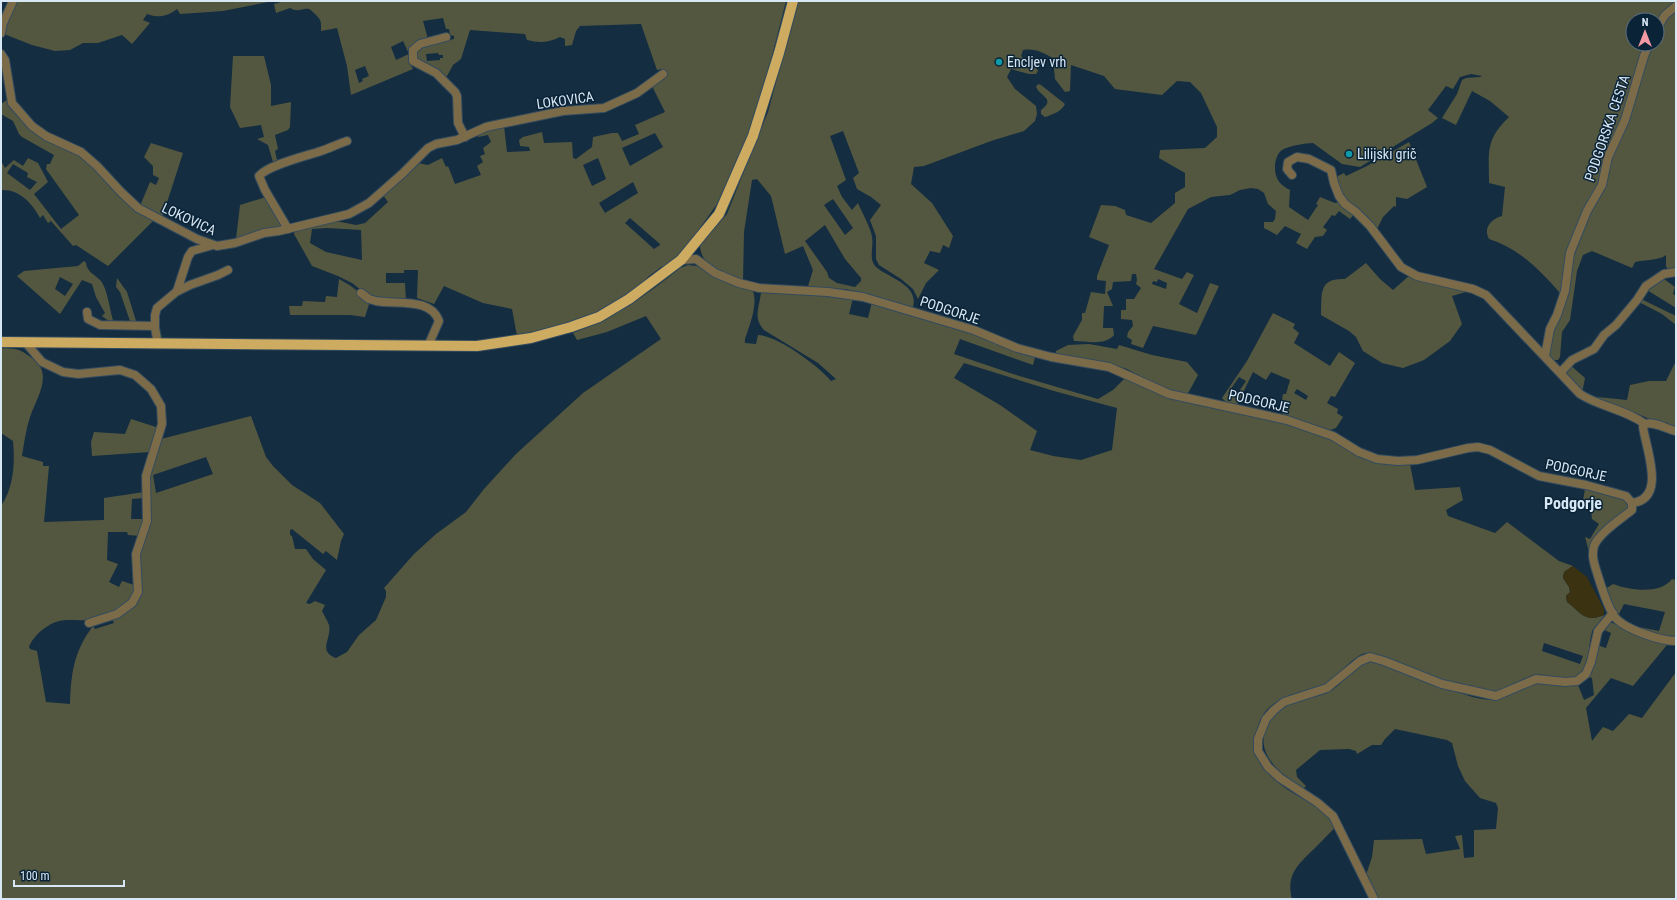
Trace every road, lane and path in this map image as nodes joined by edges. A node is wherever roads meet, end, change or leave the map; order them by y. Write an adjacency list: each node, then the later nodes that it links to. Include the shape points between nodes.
1 (13, 1): 5 (street)
2 (793, 1): 15 (main road, via 780,53 753,136 719,214)
3 (1676, 6): 4 (street)
4 (1665, 15)
5 (1, 29)
6 (446, 37): 10 (street, via 420,44 413,50 413,61 436,73 456,92 458,123)
7 (1646, 52): 26 (street, PODGORSKA CESTA, via 1625,120 1608,157 1602,185 1587,211 1570,253 1565,290 1550,329)
8 (1, 54): 14 (street, LOKOVICA, via 5,60 12,103 32,126 46,136 81,152 138,208)
9 (663, 74): 10 (street, LOKOVICA, via 637,93 604,108 563,111 495,125)
10 (465, 137): 13 (street, LOKOVICA, via 428,148 387,188 358,210 341,217)
11 (347, 141): 13 (street, via 277,165 259,176)
12 (1292, 175): 26 (street, via 1287,168 1288,162 1297,157 1309,159 1331,170 1339,196 1370,226 1401,267 1417,276 1473,289 1486,295)
13 (288, 229): 14 (street, LOKOVICA, via 264,233 225,245)
14 (213, 245): 18 (street, via 192,251)
15 (681, 260): 25 (main road, via 629,299 599,317 571,327 531,338 477,346); 30 (street, PODGORJE, via 696,260 715,273 759,288 863,297 974,330 1017,348 1109,367 1169,394 1287,420 1326,433 1377,459 1417,460 1478,447 1490,450 1539,476 1615,492 1626,496)
16 (228, 270): 18 (street, via 190,284)
17 (1676, 272): 27 (street, via 1664,274 1646,286 1594,349 1572,360)
18 (177, 292): 21 (street, via 157,308)
19 (361, 293): 25 (street, via 376,301 421,305 437,316 439,321)
20 (88, 312): 21 (street, via 88,319 100,325)
21 (155, 326): 24 (street)
22 (1, 342): 23 (main road)
23 (26, 343): 24 (main road); 32 (street, via 42,362 63,372 78,374 120,370 136,375 151,389 161,406 162,424 146,476 148,520 136,554 138,592 132,603 118,614)
24 (158, 344): 25 (main road)
25 (428, 346)
26 (1545, 356): 27 (street)
27 (1561, 372): 28 (street, via 1580,394 1589,400 1626,412)
28 (1645, 424): 29 (street, via 1650,422); 30 (street, via 1643,427 1652,470 1652,484 1646,497)
29 (1676, 431)
30 (1632, 503): 31 (street, via 1632,510 1599,537 1594,546 1593,558)
31 (1613, 613): 33 (street, via 1625,625 1652,636); 34 (street, via 1598,630 1589,668 1577,681 1536,679 1496,696 1442,684 1370,657 1360,661 1327,688 1284,702 1266,719 1258,739 1258,751 1268,767 1280,778 1333,816)
32 (89, 623)
33 (1676, 641)
34 (1374, 899)

